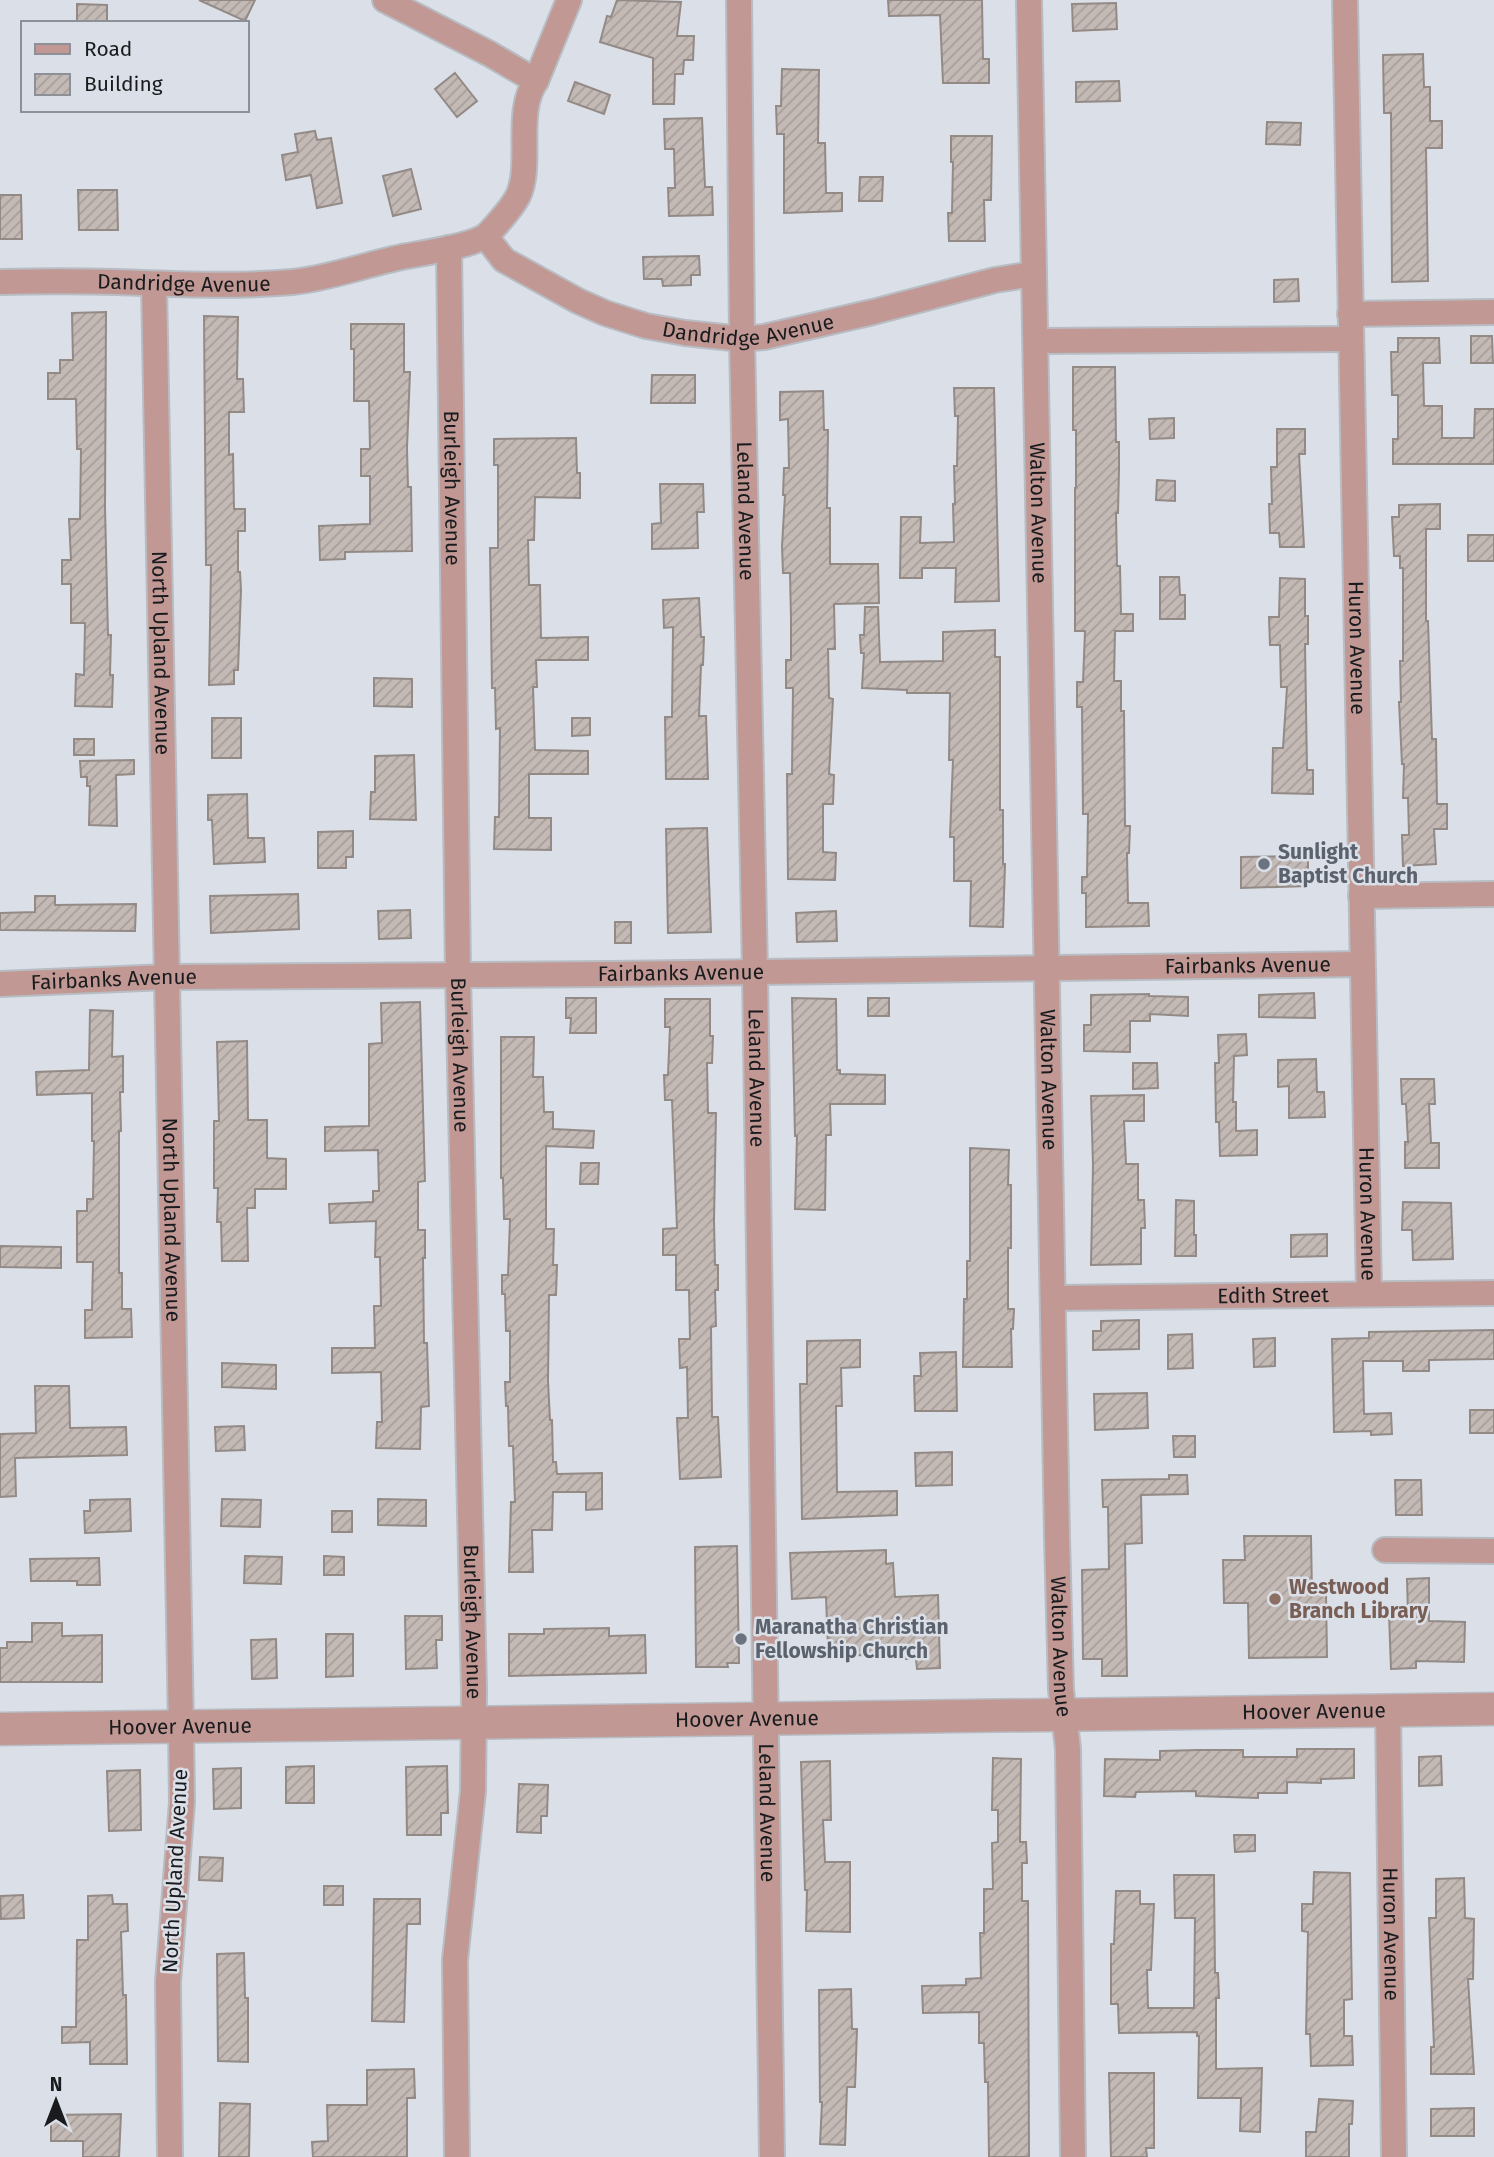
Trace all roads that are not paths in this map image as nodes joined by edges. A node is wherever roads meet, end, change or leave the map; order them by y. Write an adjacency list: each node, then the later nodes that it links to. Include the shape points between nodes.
1 (384, 0): 6 (street)
2 (569, 0): 6 (street)
3 (739, 0): 14 (street, Leland Avenue)
4 (1029, 0): 9 (street, Walton Avenue)
5 (1345, 0): 13 (street, Huron Avenue)
6 (536, 81): 7 (street, via 529,91 518,197)
7 (486, 237): 8 (street); 14 (street, Dandridge Avenue, via 504,260 605,313 685,334)
8 (449, 248): 11 (street, Dandridge Avenue, via 297,281); 22 (street, Burleigh Avenue)
9 (1033, 274): 14 (street, Dandridge Avenue); 16 (street, Walton Avenue)
10 (0, 282): 11 (street, Dandridge Avenue)
11 (154, 284): 23 (street, North Upland Avenue)
12 (1494, 312): 13 (street)
13 (1350, 314): 15 (street, Huron Avenue)
14 (742, 339): 21 (street, Leland Avenue)
15 (1351, 339): 16 (street); 18 (street, Huron Avenue)
16 (1036, 341): 20 (street, Walton Avenue)
17 (1494, 894): 18 (street)
18 (1361, 895): 19 (street, Huron Avenue)
19 (1362, 964): 20 (street, Fairbanks Avenue); 26 (street, Huron Avenue)
20 (1046, 967): 21 (street, Fairbanks Avenue); 27 (street, Walton Avenue)
21 (755, 972): 22 (street, Fairbanks Avenue); 33 (street, Leland Avenue)
22 (457, 974): 23 (street, Fairbanks Avenue); 34 (street, Burleigh Avenue)
23 (167, 977): 24 (street, Fairbanks Avenue); 35 (street, North Upland Avenue)
24 (0, 984)
25 (1494, 1293): 26 (street, Edith Street)
26 (1369, 1294): 27 (street, Edith Street)
27 (1053, 1298): 32 (street, Walton Avenue)
28 (1385, 1550): 29 (street)
29 (1494, 1550)
30 (1494, 1709): 31 (street, Hoover Avenue)
31 (1388, 1710): 32 (street, Hoover Avenue); 41 (street, Huron Avenue)
32 (1064, 1716): 33 (street, Hoover Avenue); 40 (street, Walton Avenue)
33 (767, 1718): 34 (street, Hoover Avenue); 39 (street, Leland Avenue)
34 (474, 1722): 35 (street, Hoover Avenue); 38 (street, Burleigh Avenue, via 473,1791 455,1960)
35 (181, 1726): 36 (street, Hoover Avenue); 37 (street, North Upland Avenue, via 182,1802 168,1982)
36 (0, 1728)
37 (170, 2157)
38 (457, 2157)
39 (772, 2157)
40 (1073, 2157)
41 (1394, 2157)

